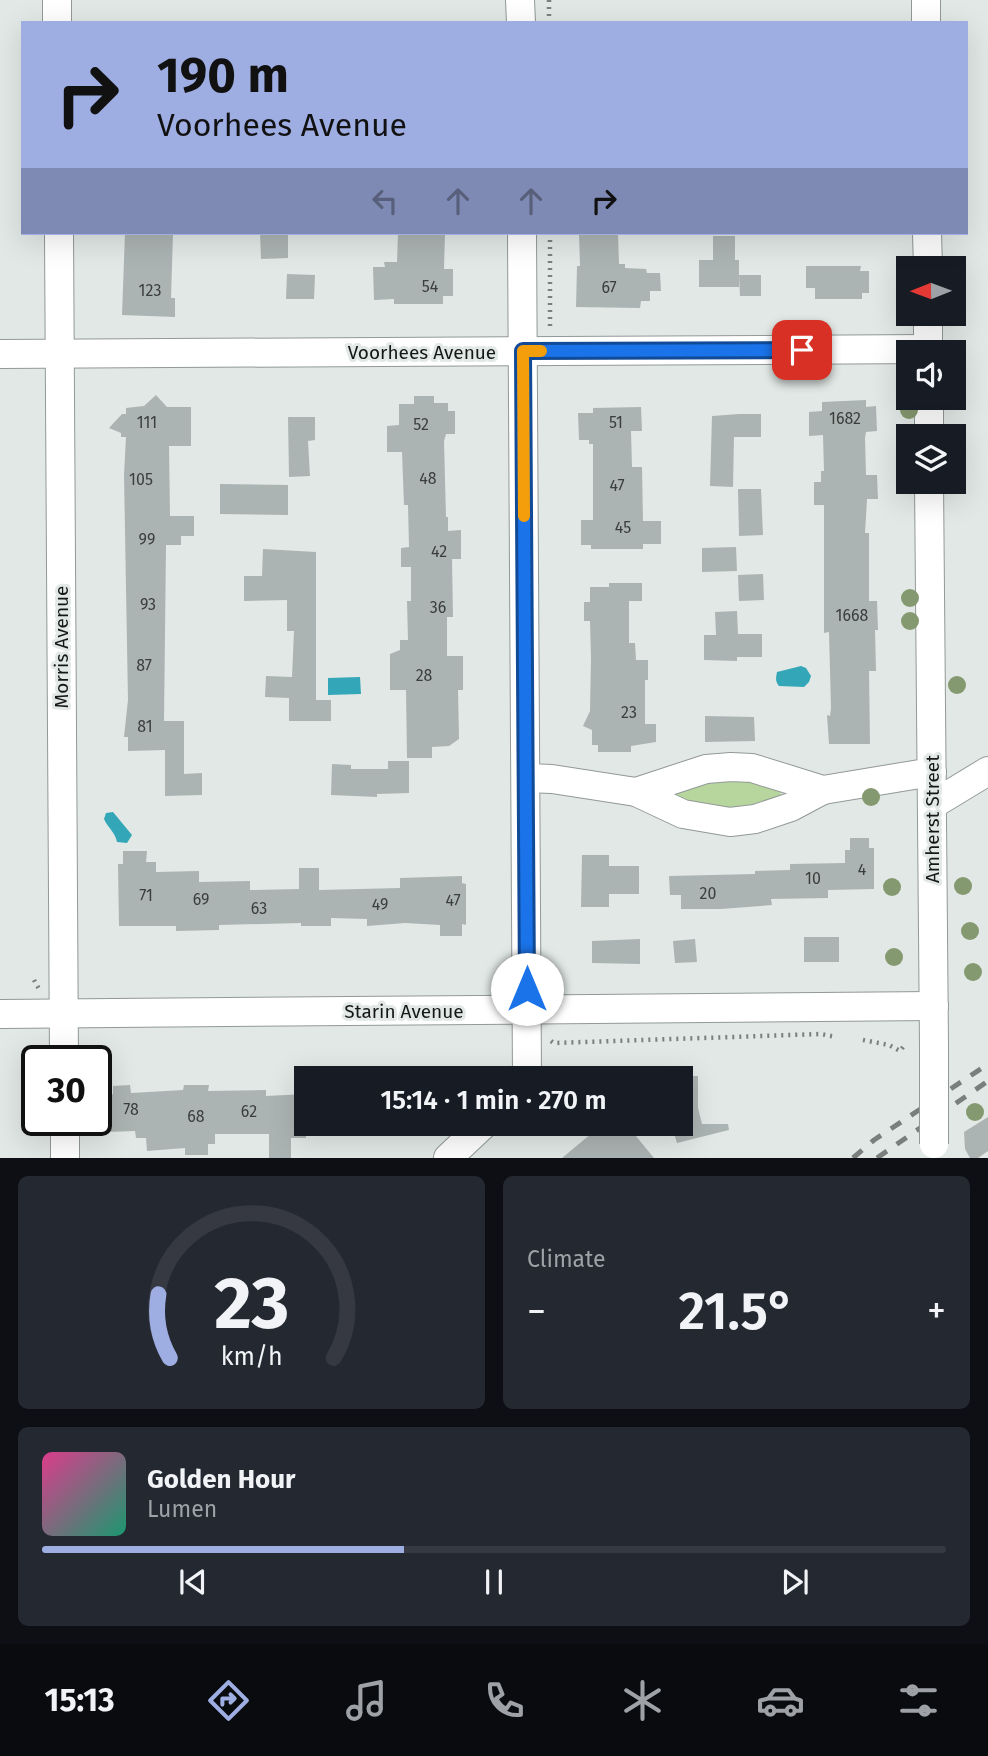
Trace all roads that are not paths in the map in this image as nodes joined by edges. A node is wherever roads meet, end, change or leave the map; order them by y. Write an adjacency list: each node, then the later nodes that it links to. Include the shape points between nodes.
1 (57, 0): 4 (street)
2 (520, 0): 5 (street)
3 (926, 0): 6 (street)
4 (57, 21)
5 (520, 21)
6 (926, 21)
7 (58, 235): 14 (street, Morris Avenue)
8 (522, 235): 12 (street)
9 (928, 235): 10 (street)
10 (928, 256)
11 (896, 350): 12 (street, Voorhees Avenue)
12 (523, 351): 14 (street, Voorhees Avenue); 18 (street)
13 (0, 354): 14 (street, Voorhees Avenue)
14 (59, 354): 25 (street, Morris Avenue)
15 (929, 494): 17 (street, Amherst Street)
16 (988, 771): 21 (street)
17 (932, 772): 19 (street); 21 (street, Amherst Street)
18 (526, 778): 20 (street); 23 (street)
19 (823, 790): 20 (street, via 752,768 731,767 706,769); 20 (street, via 791,807 730,822 683,814)
20 (636, 792)
21 (932, 805): 22 (street, Amherst Street)
22 (933, 1006): 23 (street, Starin Avenue); 30 (street, Amherst Street, bridge)
23 (527, 1010): 25 (street, Starin Avenue); 27 (street)
24 (0, 1014): 25 (street, Starin Avenue)
25 (64, 1014): 26 (street, Morris Avenue)
26 (64, 1045)
27 (527, 1066)
28 (65, 1136): 31 (street)
29 (471, 1136): 32 (street)
30 (934, 1151)
31 (65, 1157)
32 (448, 1157)

